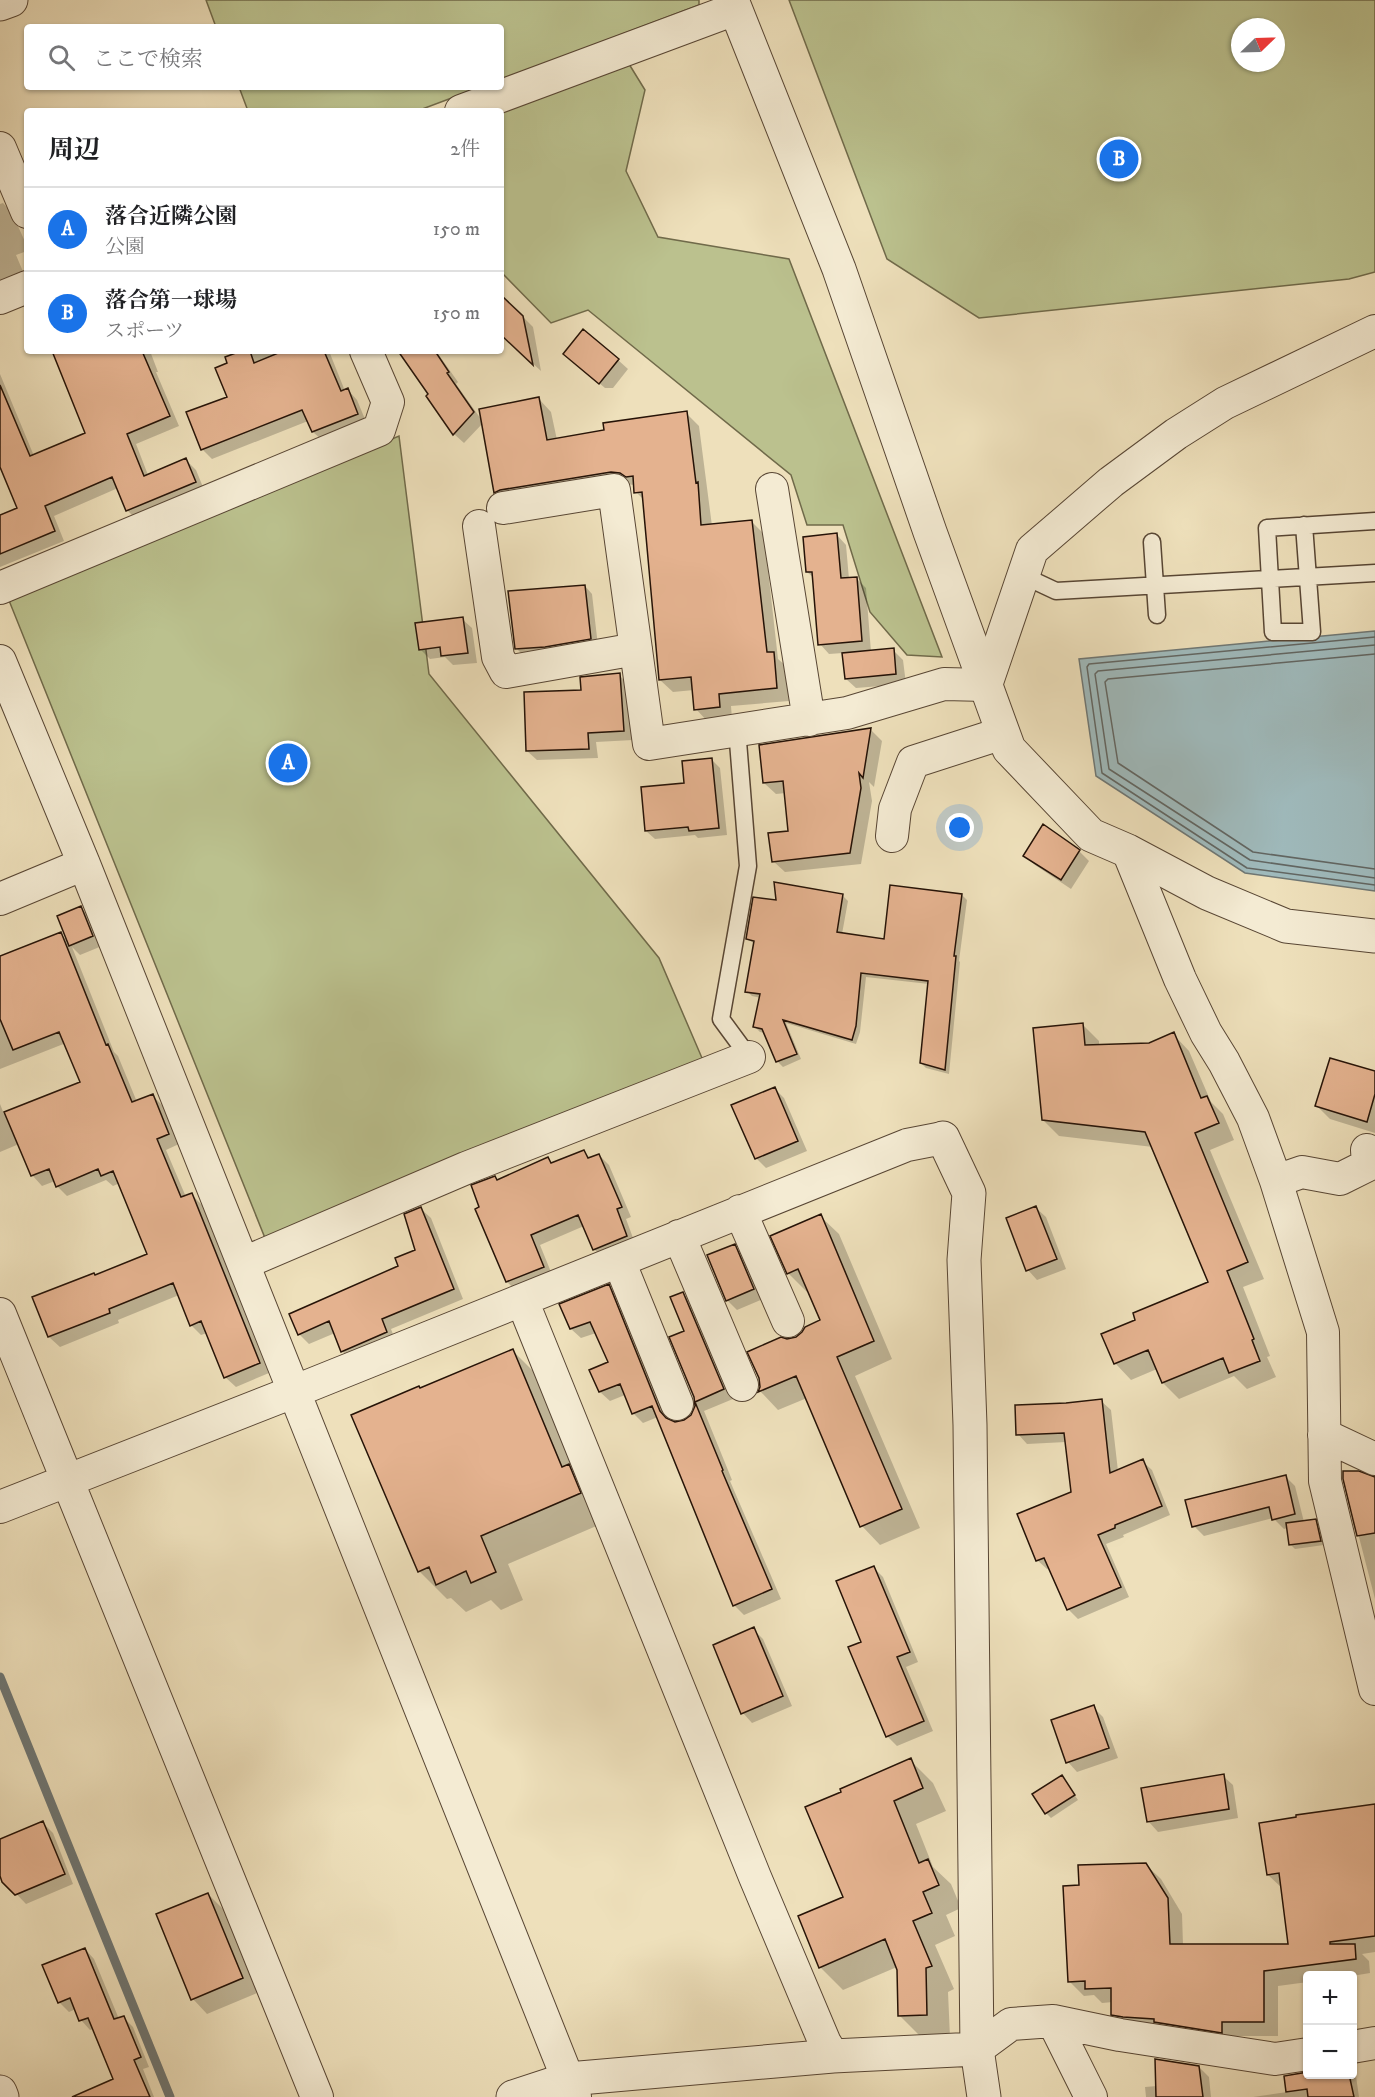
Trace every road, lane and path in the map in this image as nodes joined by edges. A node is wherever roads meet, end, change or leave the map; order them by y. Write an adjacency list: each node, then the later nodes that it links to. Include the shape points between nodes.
1 (11, 0): 2 (street)
2 (0, 4)
3 (733, 4): 4 (street); 24 (street, via 839,269)
4 (469, 108)
5 (0, 148): 6 (street)
6 (24, 205)
7 (24, 287): 8 (street)
8 (0, 298)
9 (1375, 331): 16 (street, via 1225,403 1176,434 1111,482 1032,550)
10 (367, 354): 20 (street, via 388,402 379,430)
11 (772, 489): 25 (street)
12 (1375, 521): 13 (lane)
13 (1304, 525): 17 (lane); 18 (lane, via 1267,528)
14 (1152, 542): 19 (lane)
15 (1375, 573): 17 (lane)
16 (1024, 576): 19 (lane, via 1056,591); 24 (street)
17 (1310, 577): 18 (lane); 18 (lane, via 1312,632 1273,632)
18 (1271, 579): 19 (lane)
19 (1155, 586): 21 (lane)
20 (0, 588)
21 (1157, 615)
22 (636, 649): 22 (street, via 614,490 491,517 498,657 506,672); 26 (street, via 649,744)
23 (0, 661): 30 (street)
24 (986, 685): 25 (street, via 944,684 847,713); 27 (street)
25 (809, 720): 26 (street)
26 (737, 729): 33 (lane, via 748,866 721,1019)
27 (1003, 734): 28 (street, via 913,762 895,809); 29 (street, via 1009,749 1091,835)
28 (892, 836)
29 (1128, 851): 32 (street, via 1207,893 1286,926); 36 (street, via 1180,978 1253,1118)
30 (84, 864): 31 (street); 40 (street)
31 (0, 898)
32 (1375, 936)
33 (749, 1057): 40 (street, via 466,1168)
34 (943, 1138): 37 (street, via 907,1144); 55 (street, via 969,1193 964,1260 970,1425)
35 (1367, 1150): 36 (street, via 1368,1165 1340,1179 1302,1172)
36 (1276, 1180): 47 (street, via 1323,1332)
37 (740, 1211): 38 (street); 43 (street)
38 (679, 1236): 39 (street); 44 (street)
39 (619, 1261): 41 (street); 46 (street)
40 (244, 1263): 45 (street)
41 (522, 1300): 45 (street); 57 (street, via 755,1877)
42 (0, 1314): 49 (street)
43 (788, 1321)
44 (742, 1385)
45 (293, 1392): 49 (street); 58 (street)
46 (677, 1404)
47 (1324, 1435): 48 (street); 51 (street, via 1325,1480)
48 (1375, 1459)
49 (66, 1480): 50 (street); 61 (street)
50 (0, 1507)
51 (1375, 1689)
52 (1053, 2021): 55 (street, via 1011,2024); 56 (street, via 1275,2059); 64 (street)
53 (1375, 2043): 54 (street)
54 (1357, 2046)
55 (977, 2049): 57 (street); 63 (street)
56 (1303, 2055)
57 (832, 2056): 58 (street)
58 (571, 2088): 62 (street)
59 (0, 2092): 60 (street)
60 (2, 2097)
61 (317, 2097)
62 (513, 2097)
63 (984, 2097)
64 (1091, 2097)

